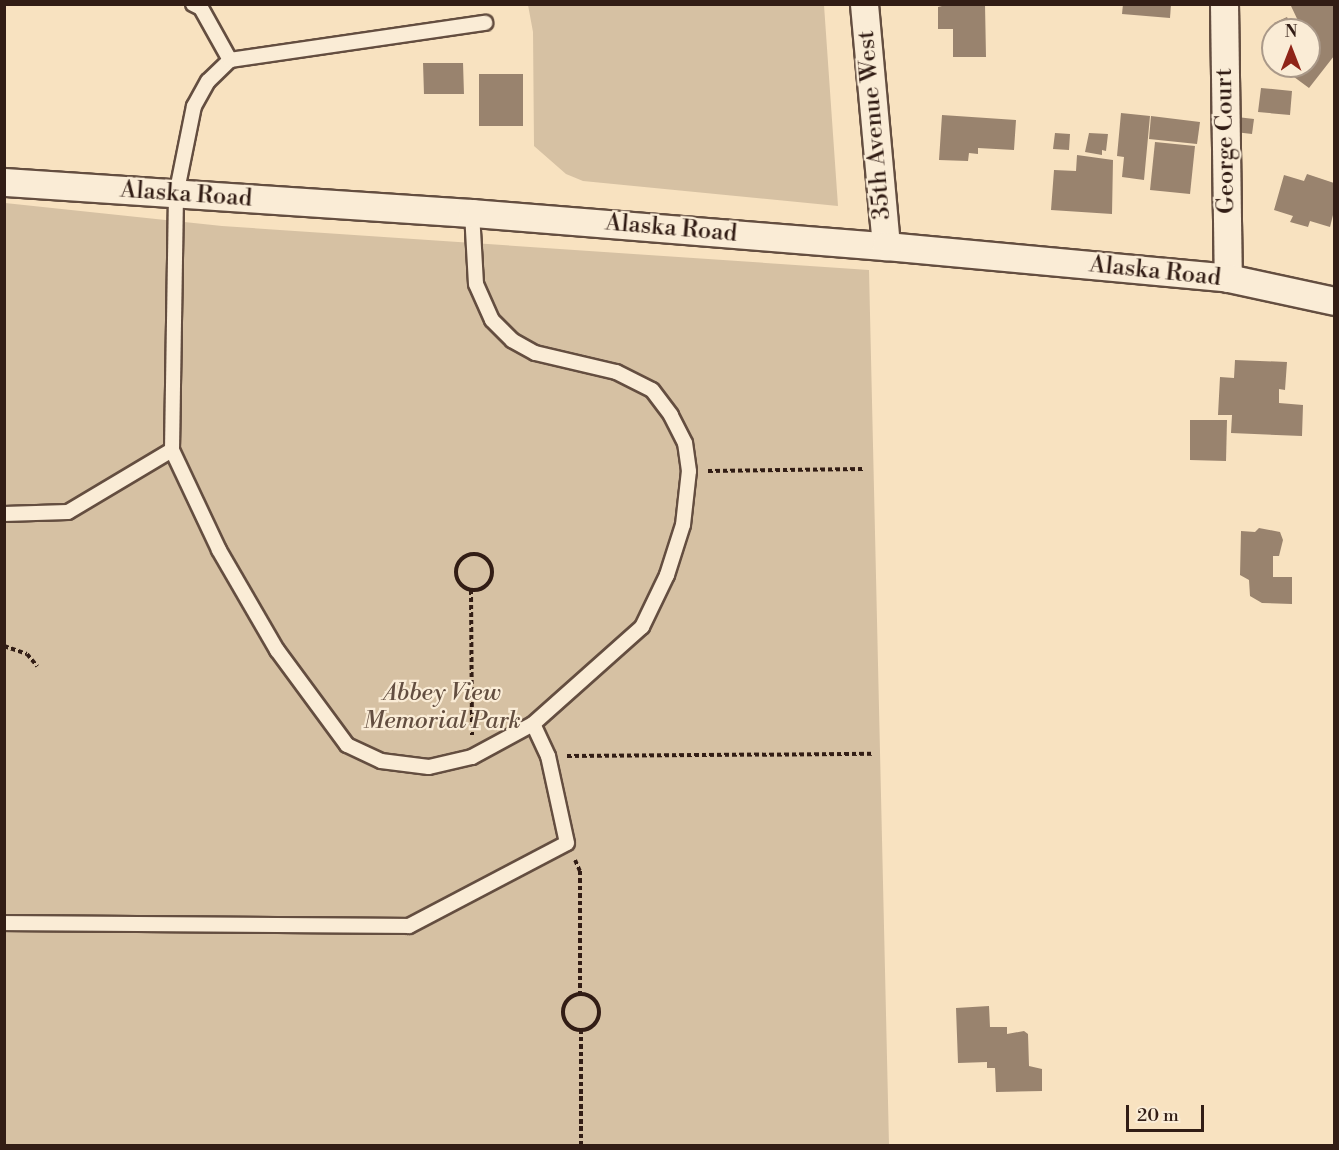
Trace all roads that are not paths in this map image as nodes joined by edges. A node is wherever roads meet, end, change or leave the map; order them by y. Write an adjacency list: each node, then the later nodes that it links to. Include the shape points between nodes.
1 (193, 4): 5 (lane, via 201,8)
2 (864, 4): 9 (street, 35th Avenue West)
3 (1224, 4): 10 (street, George Court)
4 (484, 23): 5 (lane)
5 (230, 60): 7 (lane, via 208,81 194,106)
6 (4, 182): 7 (street, Alaska Road)
7 (176, 195): 8 (street, Alaska Road); 12 (lane)
8 (472, 213): 9 (street, Alaska Road); 14 (lane, via 476,284 492,321 512,340 535,353 616,372 652,390 685,443 689,471 683,525 667,575 642,627)
9 (886, 246): 10 (street, Alaska Road)
10 (1228, 278): 11 (street, Alaska Road)
11 (1335, 301)
12 (172, 450): 13 (lane, via 68,512); 14 (lane, via 219,550 277,650 348,745 381,761 429,767 472,757)
13 (4, 514)
14 (533, 724): 15 (lane, via 548,756 567,843 409,926)
15 (4, 923)

